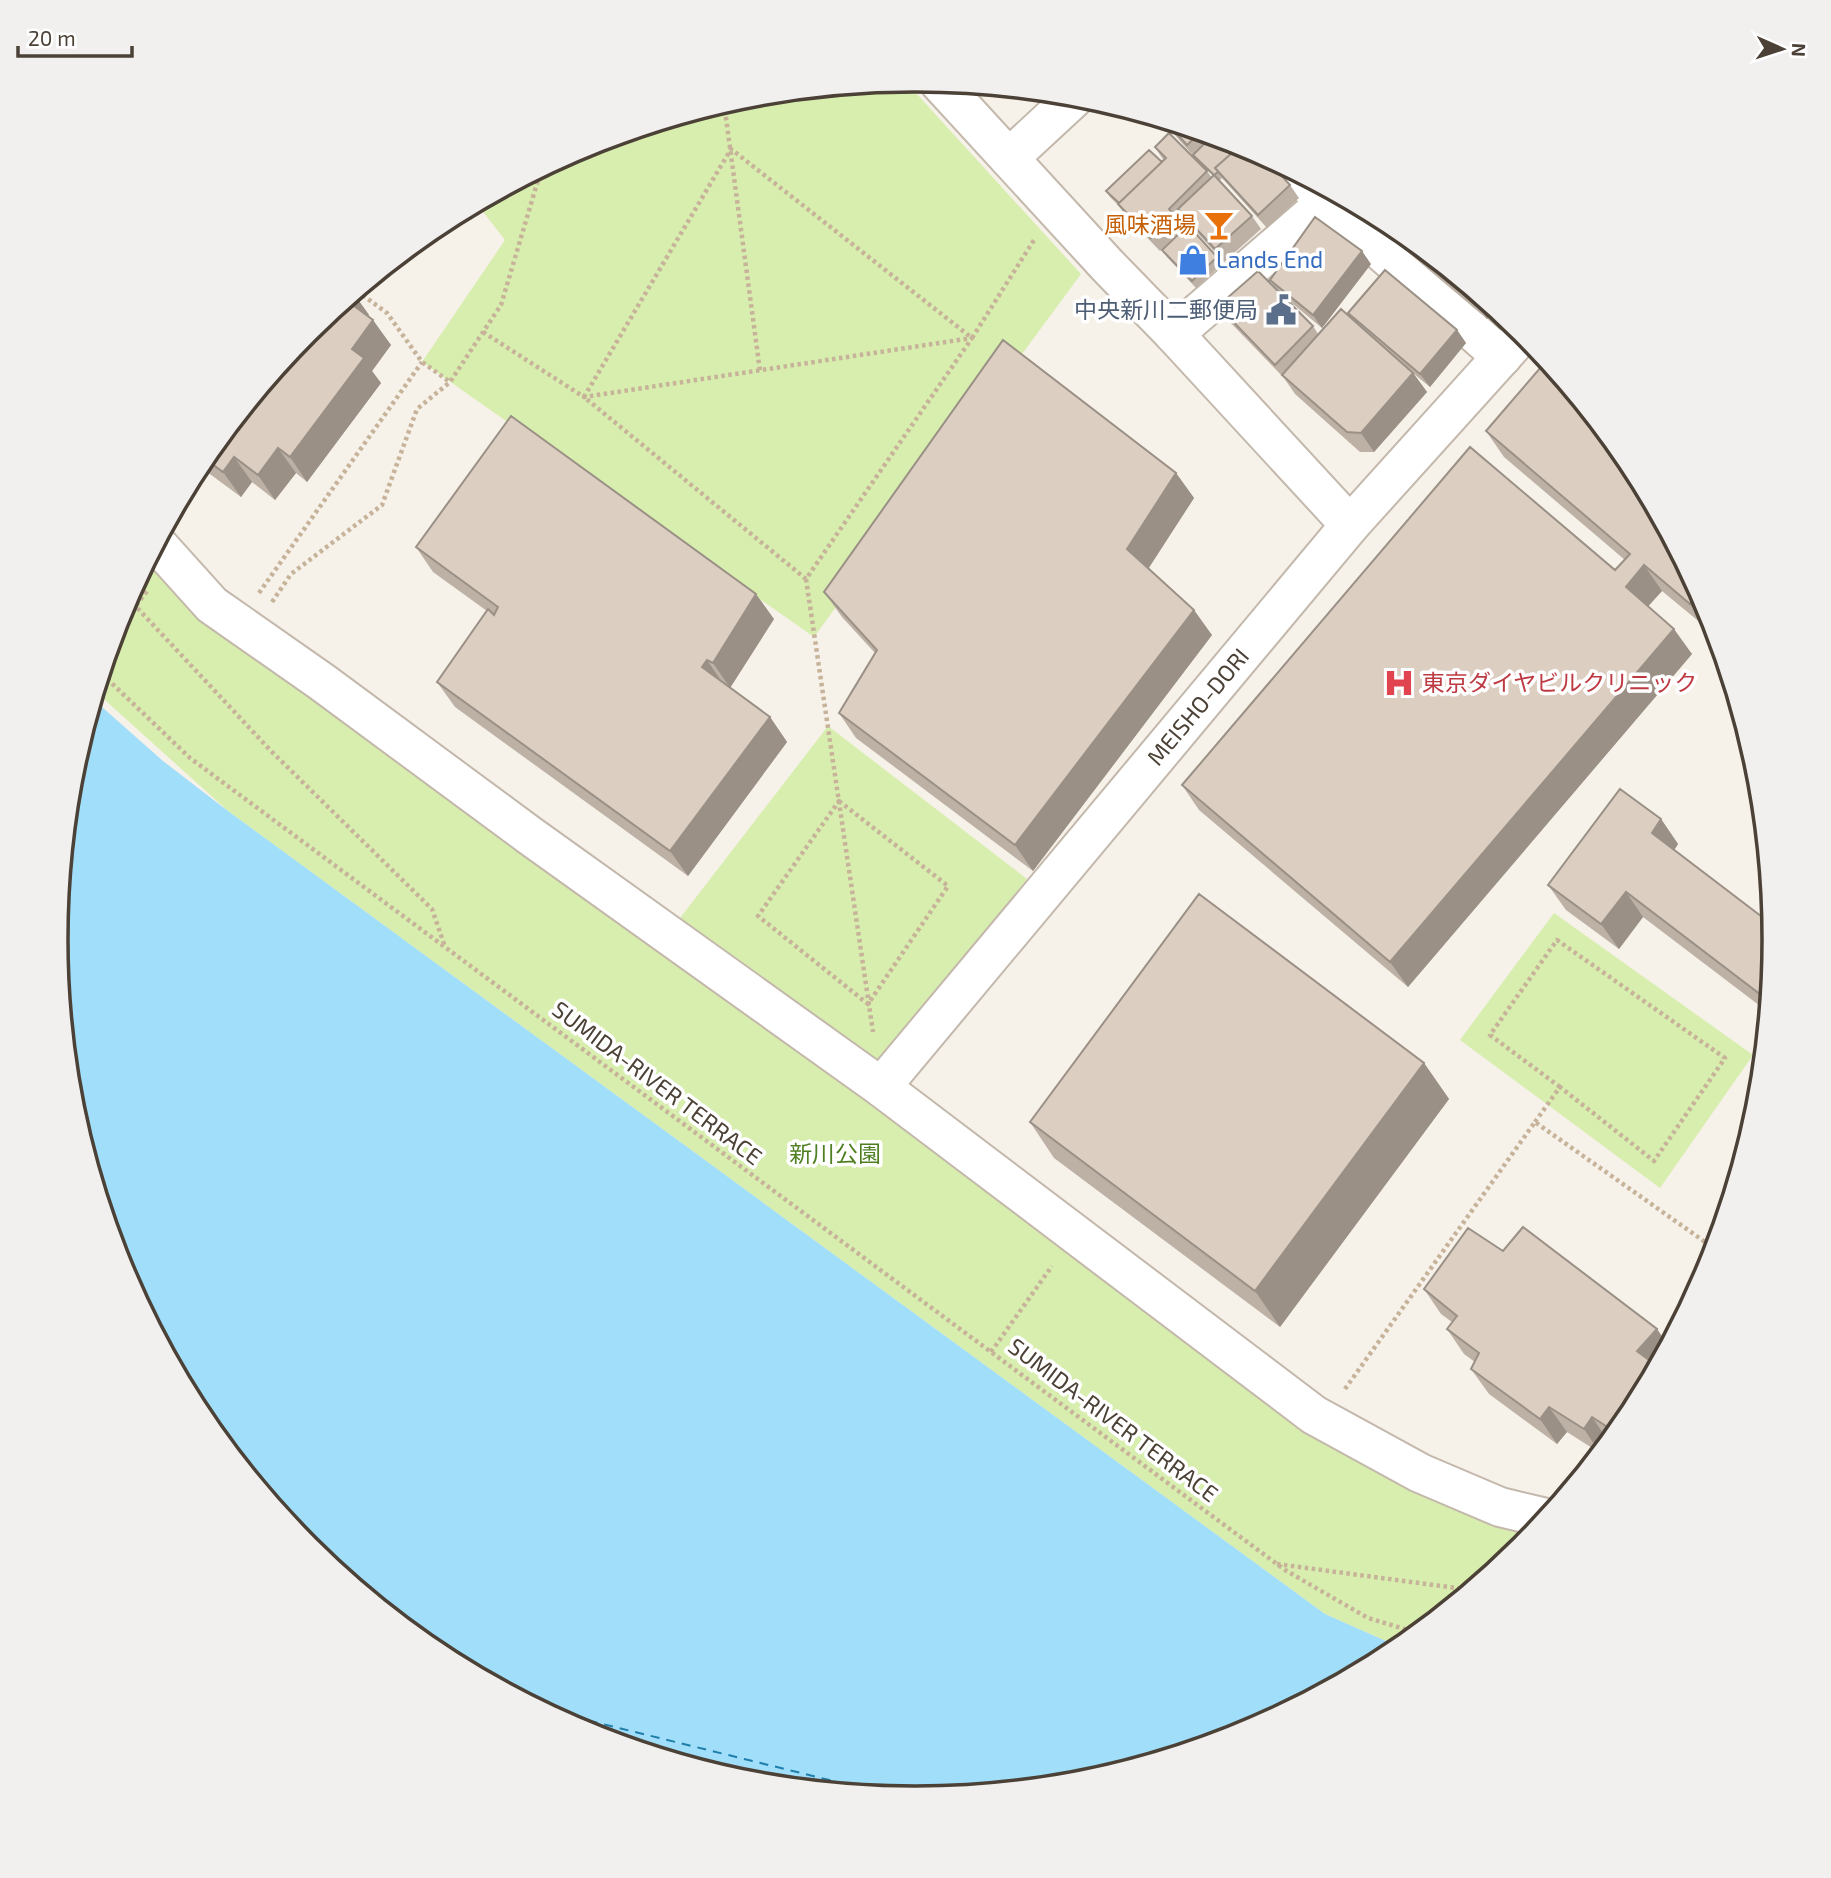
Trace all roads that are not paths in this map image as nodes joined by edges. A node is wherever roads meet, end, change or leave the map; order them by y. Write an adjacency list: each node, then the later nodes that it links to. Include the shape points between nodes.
1 (949, 93): 3 (street)
2 (1066, 106): 3 (street)
3 (1009, 159): 6 (street)
4 (1329, 200): 6 (street)
5 (1342, 207): 7 (street)
6 (1174, 334): 8 (street)
7 (1513, 345): 8 (street, MEISHO-DORI)
8 (1350, 525): 10 (street, MEISHO-DORI)
9 (163, 551): 10 (street, via 212,604)
10 (881, 1087): 11 (street, via 1322,1420 1420,1473 1500,1507)
11 (1536, 1516)

